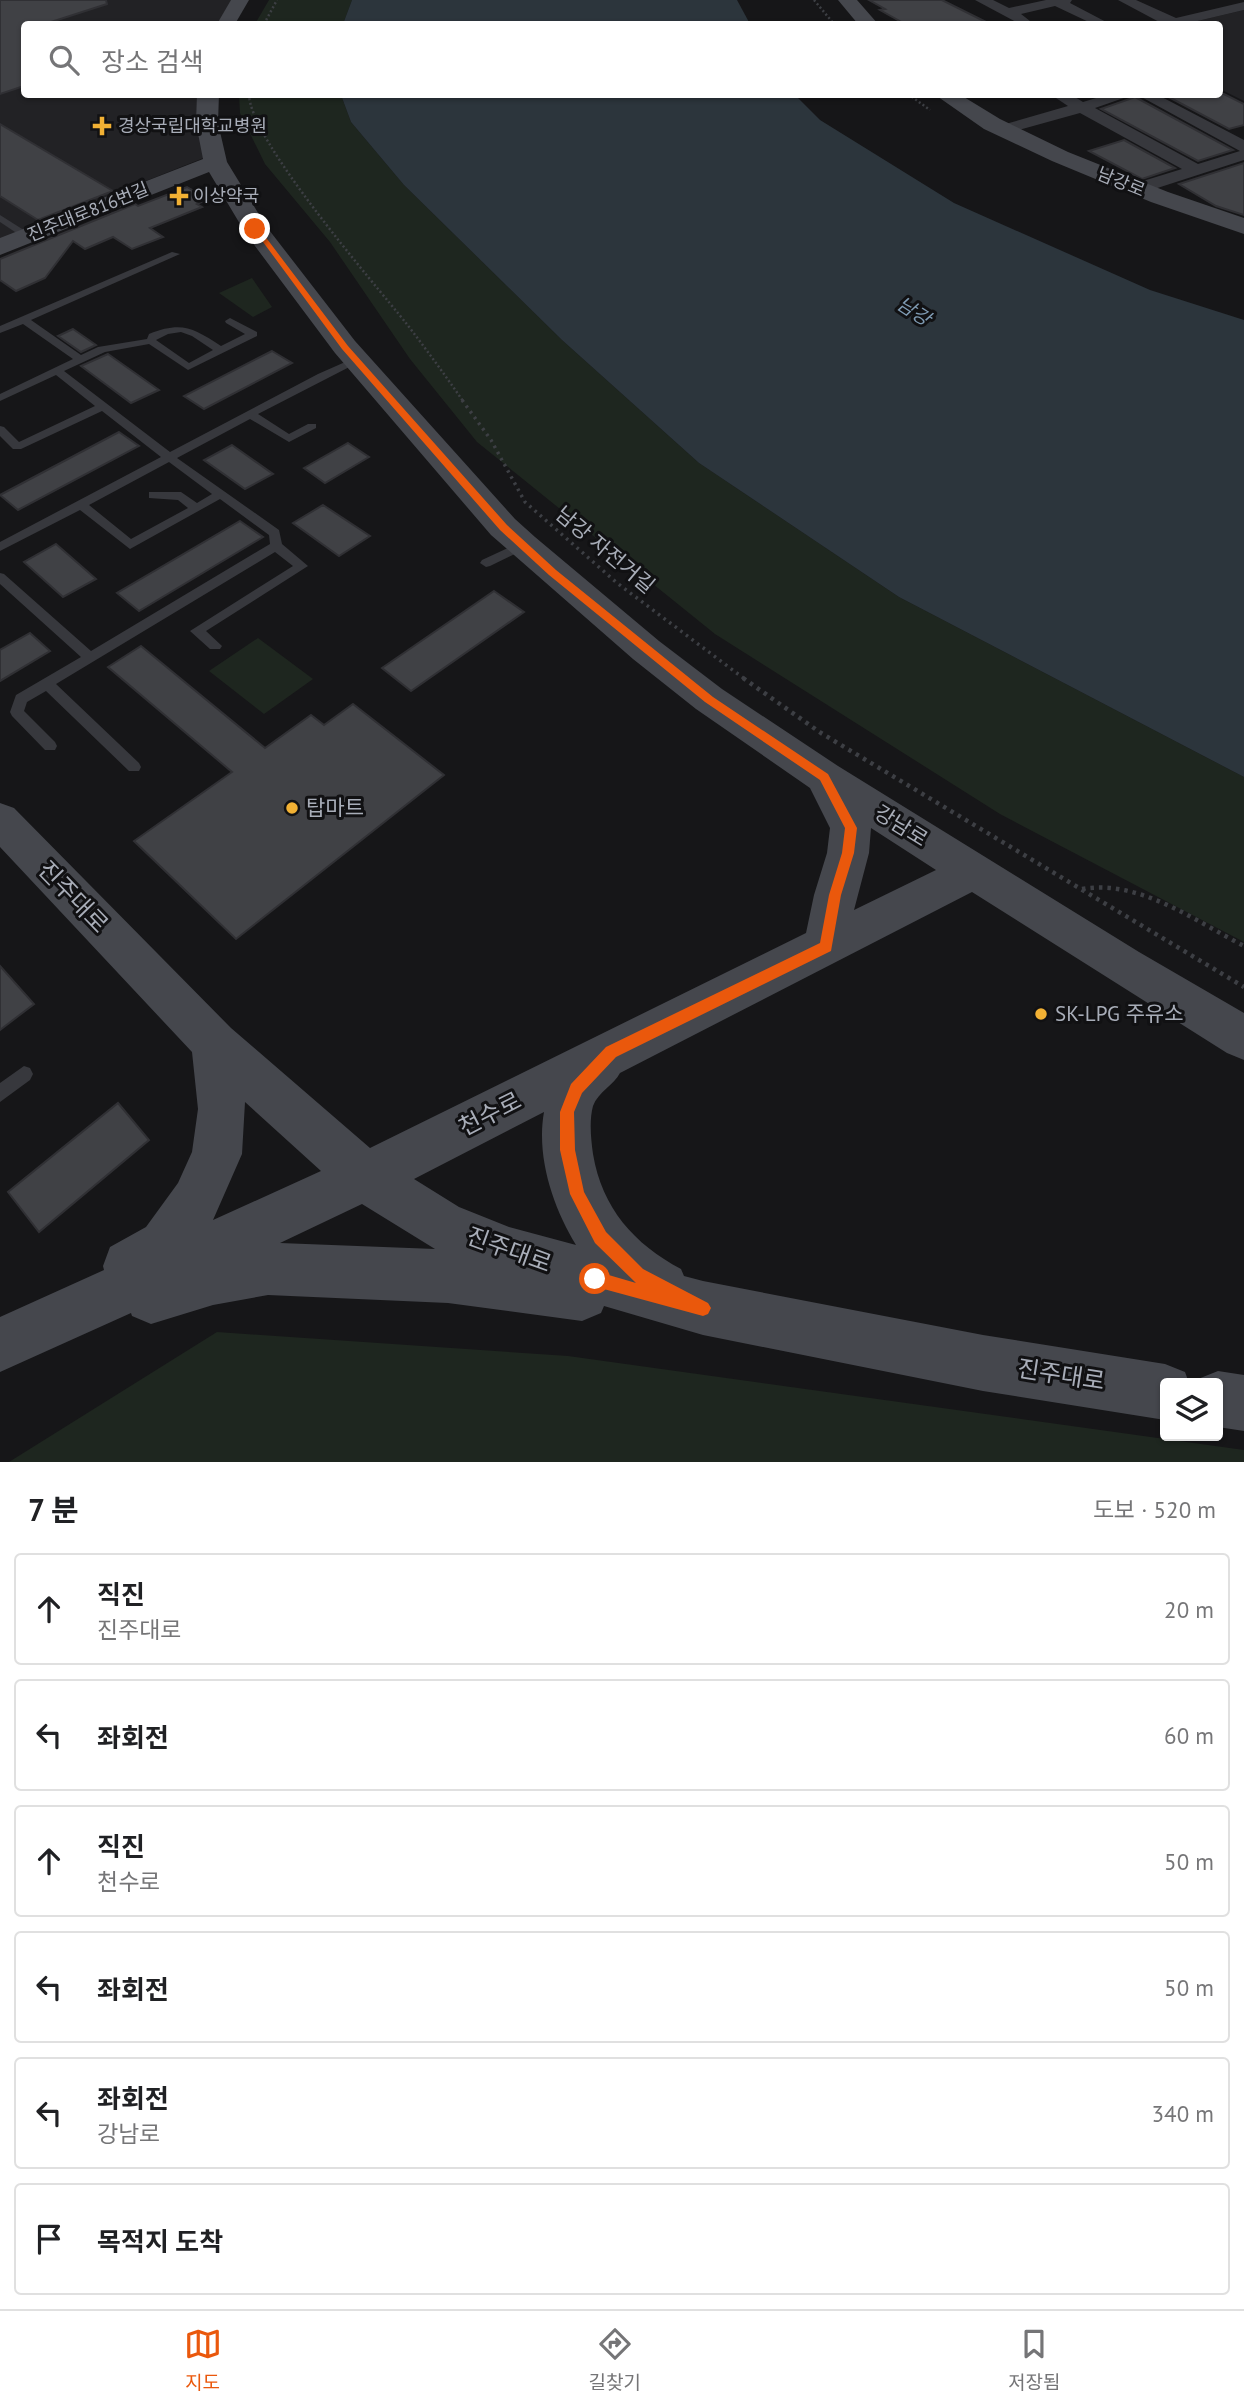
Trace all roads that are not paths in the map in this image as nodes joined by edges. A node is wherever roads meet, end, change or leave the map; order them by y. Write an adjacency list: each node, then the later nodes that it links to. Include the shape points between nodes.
1 (240, 0): 10 (street)
2 (847, 0): 11 (street)
3 (982, 0): 9 (street)
4 (1125, 0): 14 (street)
5 (1199, 0): 8 (street)
6 (1058, 1): 9 (street); 13 (street)
7 (1244, 6): 8 (street)
8 (1224, 11): 15 (street)
9 (1008, 13): 12 (street)
10 (228, 21)
11 (865, 21)
12 (1023, 21)
13 (1097, 21)
14 (1167, 21)
15 (1185, 21)
16 (208, 98): 25 (street, 강남로, via 206,122)
17 (950, 98): 22 (street, 남강로)
18 (1065, 98): 21 (street)
19 (1114, 98): 21 (street)
20 (1150, 98): 23 (street)
21 (1082, 107): 22 (street); 26 (street)
22 (1001, 130): 27 (street, 남강로)
23 (1244, 148)
24 (1244, 155): 26 (street)
25 (215, 162): 30 (street, 진주대로816번길); 39 (street, 강남로, via 255,229)
26 (1197, 170): 27 (street)
27 (1136, 189): 29 (street, 남강로)
28 (0, 218): 30 (lane)
29 (1244, 226)
30 (27, 236): 31 (street, 진주대로816번길)
31 (0, 247)
32 (175, 254): 33 (lane)
33 (24, 320): 35 (lane); 38 (lane)
34 (230, 321): 37 (lane, via 253,334)
35 (0, 330)
36 (151, 341): 37 (lane, via 172,327 185,327); 37 (lane, via 188,367); 38 (lane, via 102,349)
37 (220, 350)
38 (80, 359): 40 (lane)
39 (356, 361): 43 (lane); 51 (street, 강남로)
40 (56, 370): 41 (lane); 42 (lane)
41 (0, 398)
42 (103, 406): 45 (lane, via 18,447); 46 (lane)
43 (250, 414): 44 (lane, via 289,439); 46 (lane)
44 (312, 426)
45 (0, 429)
46 (169, 457): 47 (lane); 49 (lane)
47 (221, 494): 50 (lane); 52 (lane, via 275,533)
48 (153, 495): 50 (lane, via 181,496)
49 (80, 504): 50 (lane, via 130,545); 53 (lane)
50 (196, 508)
51 (523, 545): 54 (lane); 61 (street, 강남로, via 709,699)
52 (276, 546): 56 (lane, via 302,566 197,631); 57 (lane)
53 (0, 547)
54 (486, 564)
55 (0, 577): 57 (lane)
56 (215, 646)
57 (91, 658): 58 (lane)
58 (47, 684): 59 (lane, via 21,699 17,712); 60 (lane)
59 (50, 746)
60 (134, 767)
61 (824, 777): 63 (street, 강남로); 64 (street, via 851,828)
62 (0, 820): 66 (street, 진주대로)
63 (974, 871): 64 (street, 천수로); 65 (street, 강남로)
64 (826, 947): 67 (street, 천수로)
65 (1244, 1038)
66 (214, 1043): 70 (street, 진주대로); 72 (street, via 220,1131 217,1154 196,1201 164,1245)
67 (611, 1052): 70 (street, 천수로); 71 (street, via 576,1089 567,1112 567,1150 577,1194 601,1238 638,1275)
68 (24, 1074): 69 (lane)
69 (0, 1094)
70 (365, 1177): 71 (street, 진주대로, via 442,1226 509,1253); 72 (street, 천수로)
71 (703, 1308): 72 (street, via 449,1276 268,1269 213,1278); 73 (street, 진주대로, via 983,1363)
72 (2, 1343)
73 (1160, 1391)
74 (1223, 1400): 75 (street)
75 (1244, 1403)

